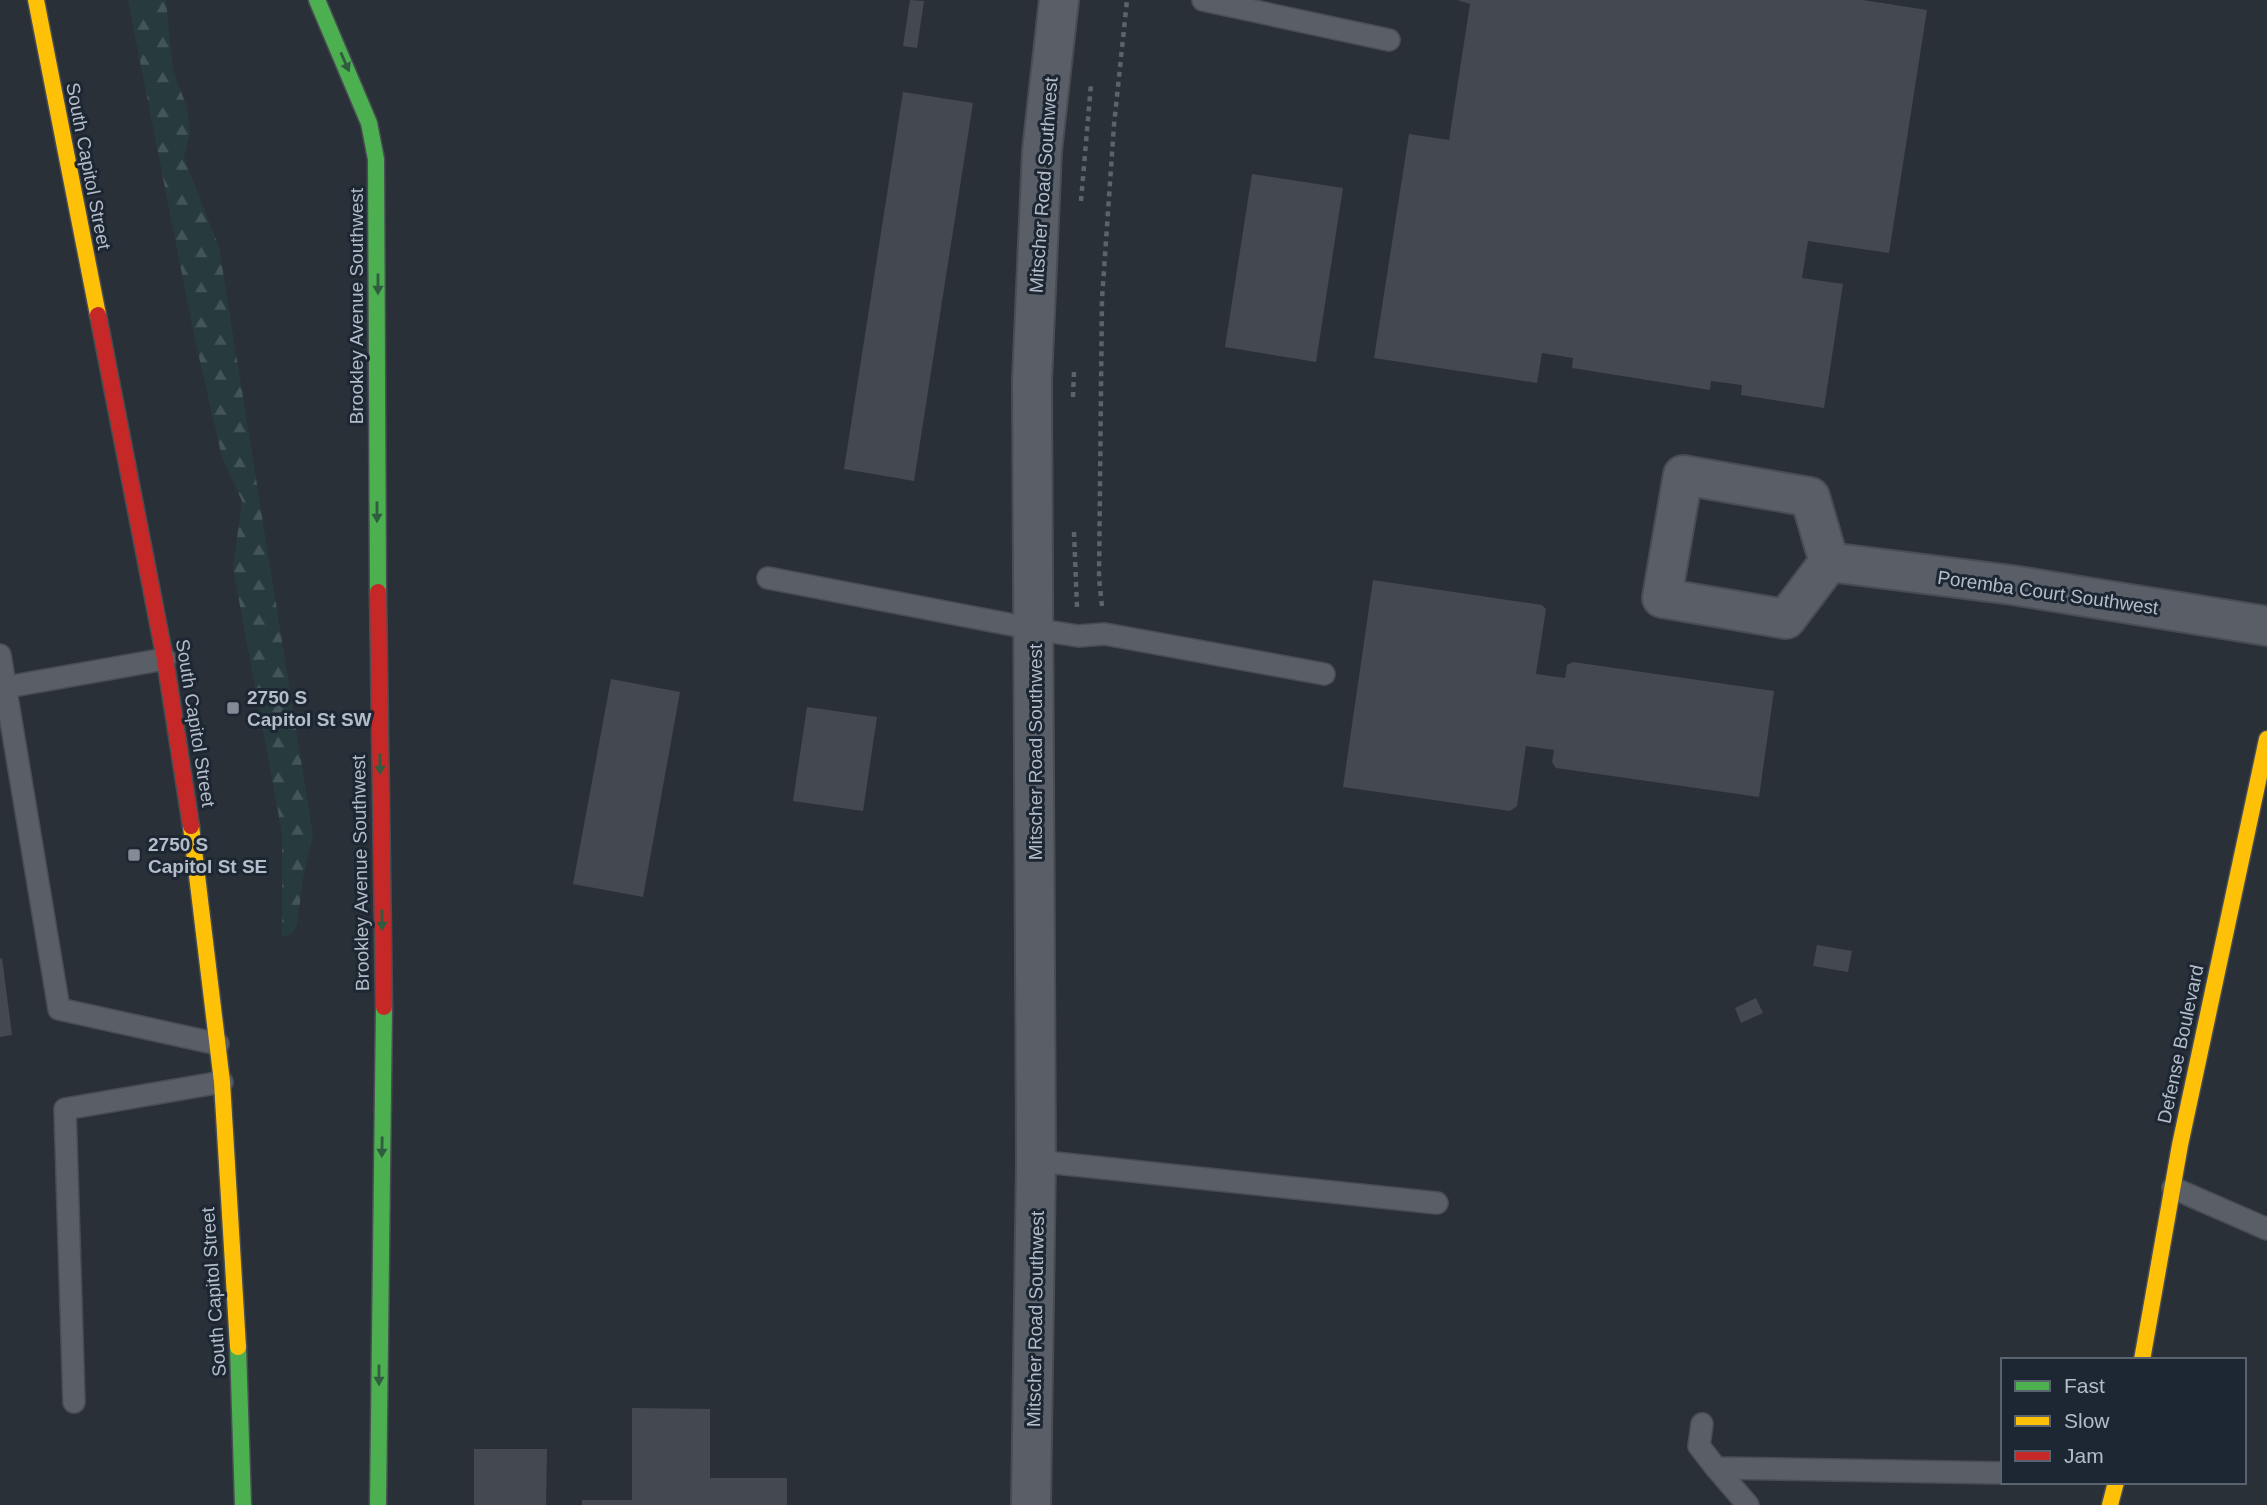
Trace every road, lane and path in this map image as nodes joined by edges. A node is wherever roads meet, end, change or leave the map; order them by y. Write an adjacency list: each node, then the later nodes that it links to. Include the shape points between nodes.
1 (36, 0): 19 (street, South Capitol Street)
2 (317, 0): 36 (street, Brookley Avenue Southwest, one-way to 36, via 369,123 376,159 384,1003)
3 (1059, 0): 15 (street, Mitscher Road Southwest, via 1042,151 1034,304)
4 (1127, 0): 16 (path, via 1102,299 1099,578)
5 (1203, 0): 6 (lane)
6 (1389, 40)
7 (1091, 80): 8 (path)
8 (1080, 212)
9 (1074, 358): 10 (path)
10 (1073, 398)
11 (1074, 528): 17 (path)
12 (1829, 562): 12 (street, via 1810,497 1683,475 1662,598 1786,619); 14 (street, Poremba Court Southwest, via 2012,585)
13 (768, 578): 15 (lane)
14 (2267, 626)
15 (1034, 629): 17 (lane); 25 (street, Mitscher Road Southwest)
16 (1105, 634): 17 (lane); 20 (lane)
17 (1078, 636)
18 (0, 655): 21 (lane)
19 (165, 659): 21 (lane); 23 (street, South Capitol Street, via 193,836)
20 (1324, 674)
21 (7, 687): 23 (lane, via 59,1009)
22 (2267, 739): 26 (street, Defense Boulevard)
23 (218, 1044): 24 (street, South Capitol Street)
24 (222, 1082): 30 (lane, via 65,1109); 35 (street, South Capitol Street)
25 (1036, 1161): 27 (lane); 37 (street, Mitscher Road Southwest)
26 (2173, 1188): 28 (lane); 29 (street, Defense Boulevard)
27 (1437, 1203)
28 (2267, 1229)
29 (2142, 1358)
30 (74, 1402)
31 (1702, 1424): 32 (lane, via 1699,1446)
32 (1716, 1468): 33 (lane); 38 (lane)
33 (2001, 1473)
34 (2115, 1484): 39 (street)
35 (243, 1505)
36 (378, 1505)
37 (1031, 1505)
38 (1748, 1505)
39 (2110, 1505)

